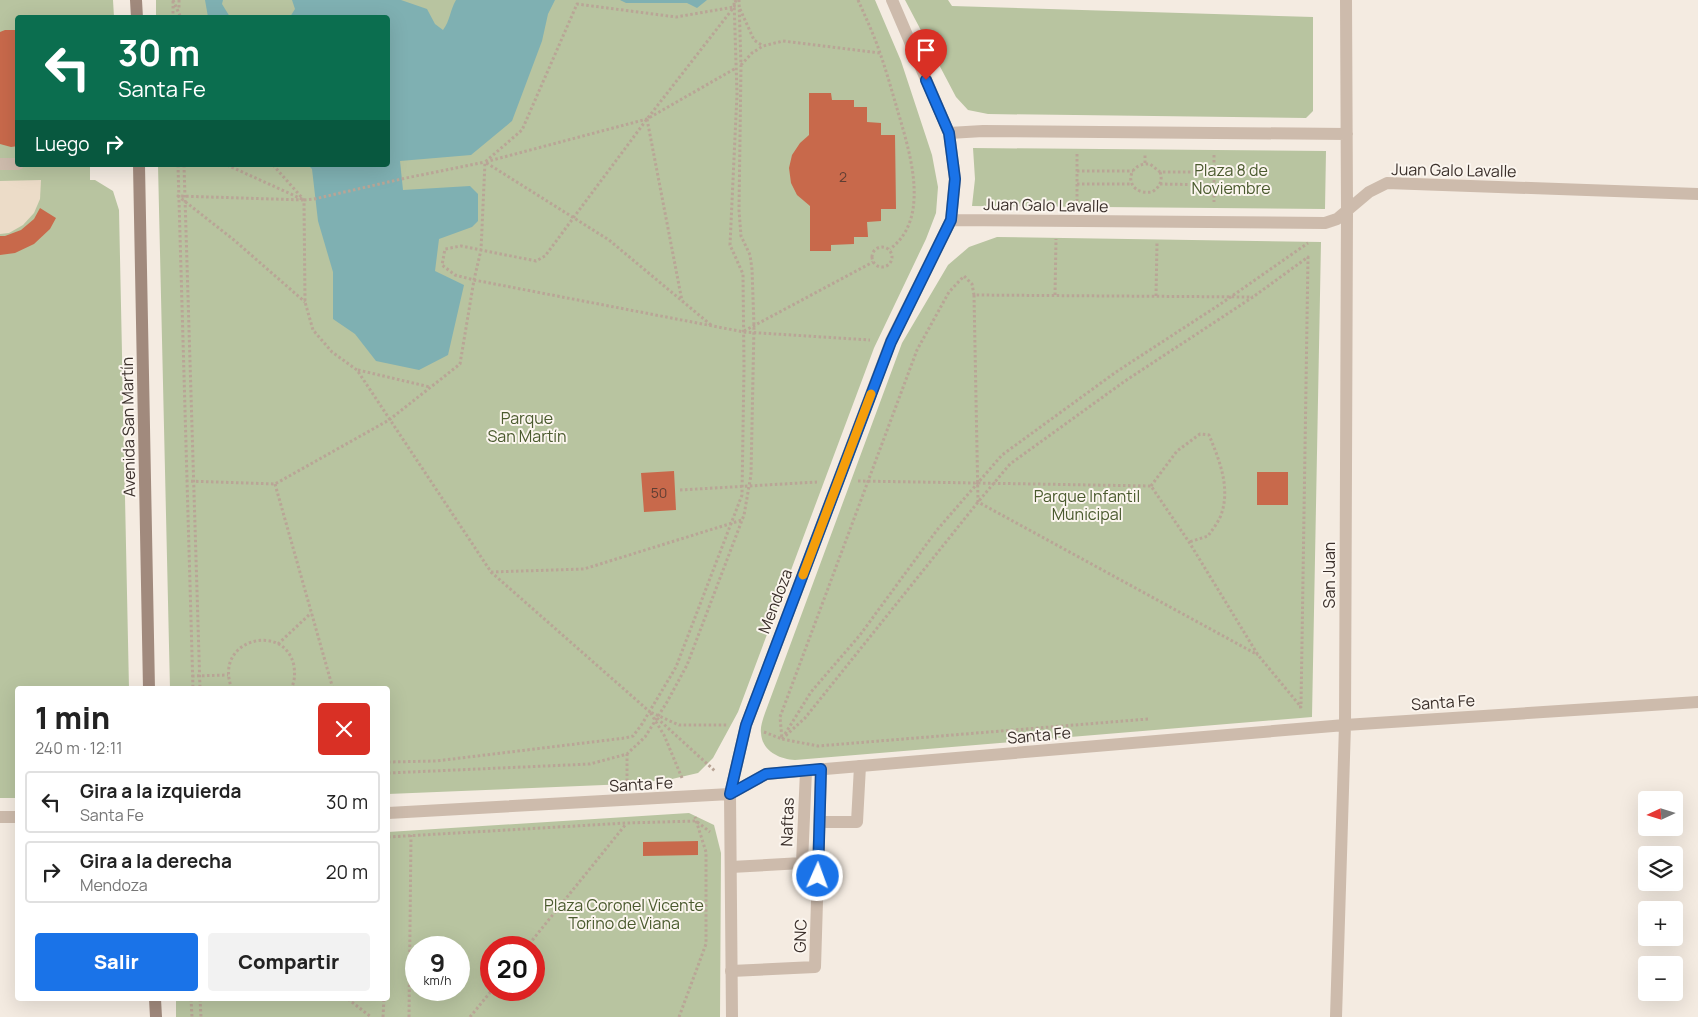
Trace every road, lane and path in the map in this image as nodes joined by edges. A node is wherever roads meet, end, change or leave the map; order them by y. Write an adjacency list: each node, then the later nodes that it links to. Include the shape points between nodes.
1 (136, 0): 10 (main road)
2 (173, 0): 11 (path); 12 (path)
3 (179, 0): 13 (path)
4 (736, 0): 8 (path); 9 (path)
5 (858, 0): 15 (path)
6 (892, 0): 19 (street)
7 (1346, 0): 20 (street, San Juan)
8 (734, 7): 9 (path); 17 (path); 18 (path); 24 (path, via 676,17 577,4 522,130)
9 (739, 8): 14 (path, via 754,40); 16 (path)
10 (137, 15)
11 (173, 15)
12 (180, 15)
13 (180, 15)
14 (763, 46): 15 (path, via 784,41); 16 (path)
15 (880, 53): 55 (path, via 911,157 914,184 912,210 906,229)
16 (741, 66): 17 (path); 66 (path, via 739,210 741,236 750,255 752,269)
17 (736, 68): 18 (path); 67 (path, via 730,245 743,274)
18 (647, 119): 24 (path); 49 (path); 64 (path)
19 (949, 133): 20 (street); 50 (street, via 955,179)
20 (1347, 134): 48 (street, San Juan)
21 (1077, 154): 33 (path)
22 (1145, 154): 25 (path)
23 (1214, 155): 36 (path)
24 (485, 162): 44 (path); 49 (path); 54 (path)
25 (1145, 163): 34 (path); 35 (path, via 1155,166)
26 (0, 164): 27 (street)
27 (15, 164)
28 (139, 167): 95 (main road, Avenida San Martín)
29 (178, 167): 42 (path)
30 (184, 167): 43 (path)
31 (231, 167): 44 (path)
32 (275, 167): 44 (path)
33 (1077, 171): 34 (path); 37 (path)
34 (1133, 172): 38 (path)
35 (1160, 172): 36 (path); 39 (path)
36 (1214, 172): 40 (path)
37 (1077, 184): 38 (path); 46 (path)
38 (1132, 184): 39 (path, via 1145,193 1152,192)
39 (1160, 184): 40 (path)
40 (1214, 185): 47 (path)
41 (1698, 194): 48 (street, Juan Galo Lavalle, via 1387,183)
42 (178, 196): 43 (path); 45 (path); 74 (path)
43 (185, 196): 44 (path); 45 (path)
44 (304, 200): 63 (path)
45 (185, 201): 63 (path); 76 (path)
46 (1077, 201)
47 (1214, 202)
48 (1347, 210): 53 (street, Juan Galo Lavalle); 108 (street, San Juan)
49 (573, 218): 54 (path, via 545,256 536,261); 64 (path, via 609,240)
50 (951, 220): 51 (street, Juan Galo Lavalle); 69 (street, Mendoza)
51 (1056, 221): 52 (street, Juan Galo Lavalle); 59 (path)
52 (1157, 222): 53 (street, Juan Galo Lavalle); 60 (path)
53 (1326, 224): 61 (path, via 1321,233)
54 (481, 250): 57 (path); 57 (path, via 461,246 445,250 442,265 455,275)
55 (890, 250): 56 (path, via 876,249); 56 (path, via 893,259 889,265 879,267)
56 (873, 262): 66 (path)
57 (474, 280): 65 (path); 71 (path, via 460,364)
58 (974, 295): 59 (path); 75 (path, via 972,284 964,276 950,292 917,350); 77 (path)
59 (1055, 296): 60 (path)
60 (1156, 296): 61 (path)
61 (1232, 296): 62 (path); 77 (path, via 1116,372 1002,455)
62 (1254, 297): 78 (path, via 1125,381 1010,464); 102 (path, via 1308,257)
63 (305, 302): 70 (path, via 313,330 332,352)
64 (682, 302): 65 (path)
65 (711, 326): 67 (path)
66 (754, 326): 67 (path); 68 (path)
67 (744, 332): 68 (path); 82 (path)
68 (754, 332): 69 (path); 80 (path)
69 (891, 342): 73 (street, Mendoza)
70 (358, 370): 71 (path); 72 (path)
71 (430, 387): 72 (path)
72 (389, 420): 79 (path); 88 (path)
73 (838, 480): 75 (path); 80 (path); 107 (street, Mendoza)
74 (186, 481): 76 (path); 93 (path)
75 (868, 481): 77 (path); 109 (path, via 780,717)
76 (194, 482): 79 (path); 94 (path)
77 (978, 483): 78 (path); 84 (path); 109 (path, via 936,530 860,635 812,692)
78 (994, 483): 81 (path); 84 (path)
79 (275, 484): 89 (path)
80 (749, 486): 82 (path); 85 (path)
81 (1151, 486): 87 (path); 87 (path, via 1177,451 1200,434 1209,436 1221,464 1225,489 1222,513 1208,536)
82 (742, 487): 83 (path); 86 (path)
83 (680, 490)
84 (978, 502): 91 (path); 109 (path, via 805,718)
85 (742, 519): 86 (path); 105 (path, via 687,665)
86 (732, 523): 88 (path, via 584,569); 104 (path, via 676,667)
87 (1188, 542): 91 (path)
88 (491, 572): 104 (path)
89 (311, 613): 90 (path); 100 (path)
90 (278, 644): 92 (path, via 269,640 247,643 231,658); 99 (path, via 293,661)
91 (1258, 655): 102 (path)
92 (228, 675): 94 (path); 98 (path)
93 (192, 676): 94 (path); 96 (path)
94 (200, 676): 97 (path)
95 (149, 686)
96 (193, 686)
97 (200, 686)
98 (231, 686)
99 (292, 686)
100 (332, 686)
101 (1698, 702): 108 (street, Santa Fe)
102 (1301, 707): 103 (path)
103 (1292, 708)
104 (650, 712): 105 (path); 111 (path, via 633,736 626,738 436,761)
105 (657, 718): 107 (path, via 679,725); 110 (path, via 645,737); 116 (path); 117 (path)
106 (1154, 719): 109 (path, via 818,746)
107 (746, 725): 109 (path); 116 (street, Mendoza)
108 (1345, 725): 112 (street, Santa Fe); 147 (street, San Juan)
109 (782, 739)
110 (628, 754): 115 (path, via 590,764); 118 (path)
111 (390, 762)
112 (860, 766): 113 (street, Santa Fe); 124 (street, via 857,822)
113 (821, 769): 114 (street, Santa Fe); 124 (street, GNC)
114 (806, 771): 116 (street, Santa Fe, via 766,774); 129 (street, Naftas, via 802,863)
115 (390, 773)
116 (731, 791): 117 (street, Santa Fe); 129 (street, Mendoza)
117 (691, 798): 118 (street, Santa Fe); 123 (path)
118 (627, 801): 119 (street, Santa Fe); 125 (path)
119 (412, 812): 120 (street, Santa Fe); 127 (path)
120 (390, 813)
121 (0, 817): 122 (street)
122 (15, 818)
123 (696, 821): 125 (path); 126 (path); 145 (path, via 706,852 706,944)
124 (820, 822): 131 (street, GNC, via 815,967)
125 (626, 824): 127 (path); 130 (path)
126 (711, 833)
127 (411, 836): 128 (path); 143 (path)
128 (390, 837)
129 (731, 867): 131 (street, Mendoza)
130 (536, 936)
131 (732, 971): 146 (street, Mendoza)
132 (155, 1001): 138 (main road)
133 (191, 1001): 139 (path)
134 (200, 1001): 140 (path)
135 (351, 1001): 141 (path)
136 (384, 1001): 142 (path)
137 (483, 1001): 144 (path)
138 (156, 1017)
139 (192, 1017)
140 (201, 1017)
141 (371, 1017)
142 (383, 1017)
143 (409, 1017)
144 (470, 1017)
145 (679, 1017)
146 (732, 1017)
147 (1336, 1017)

